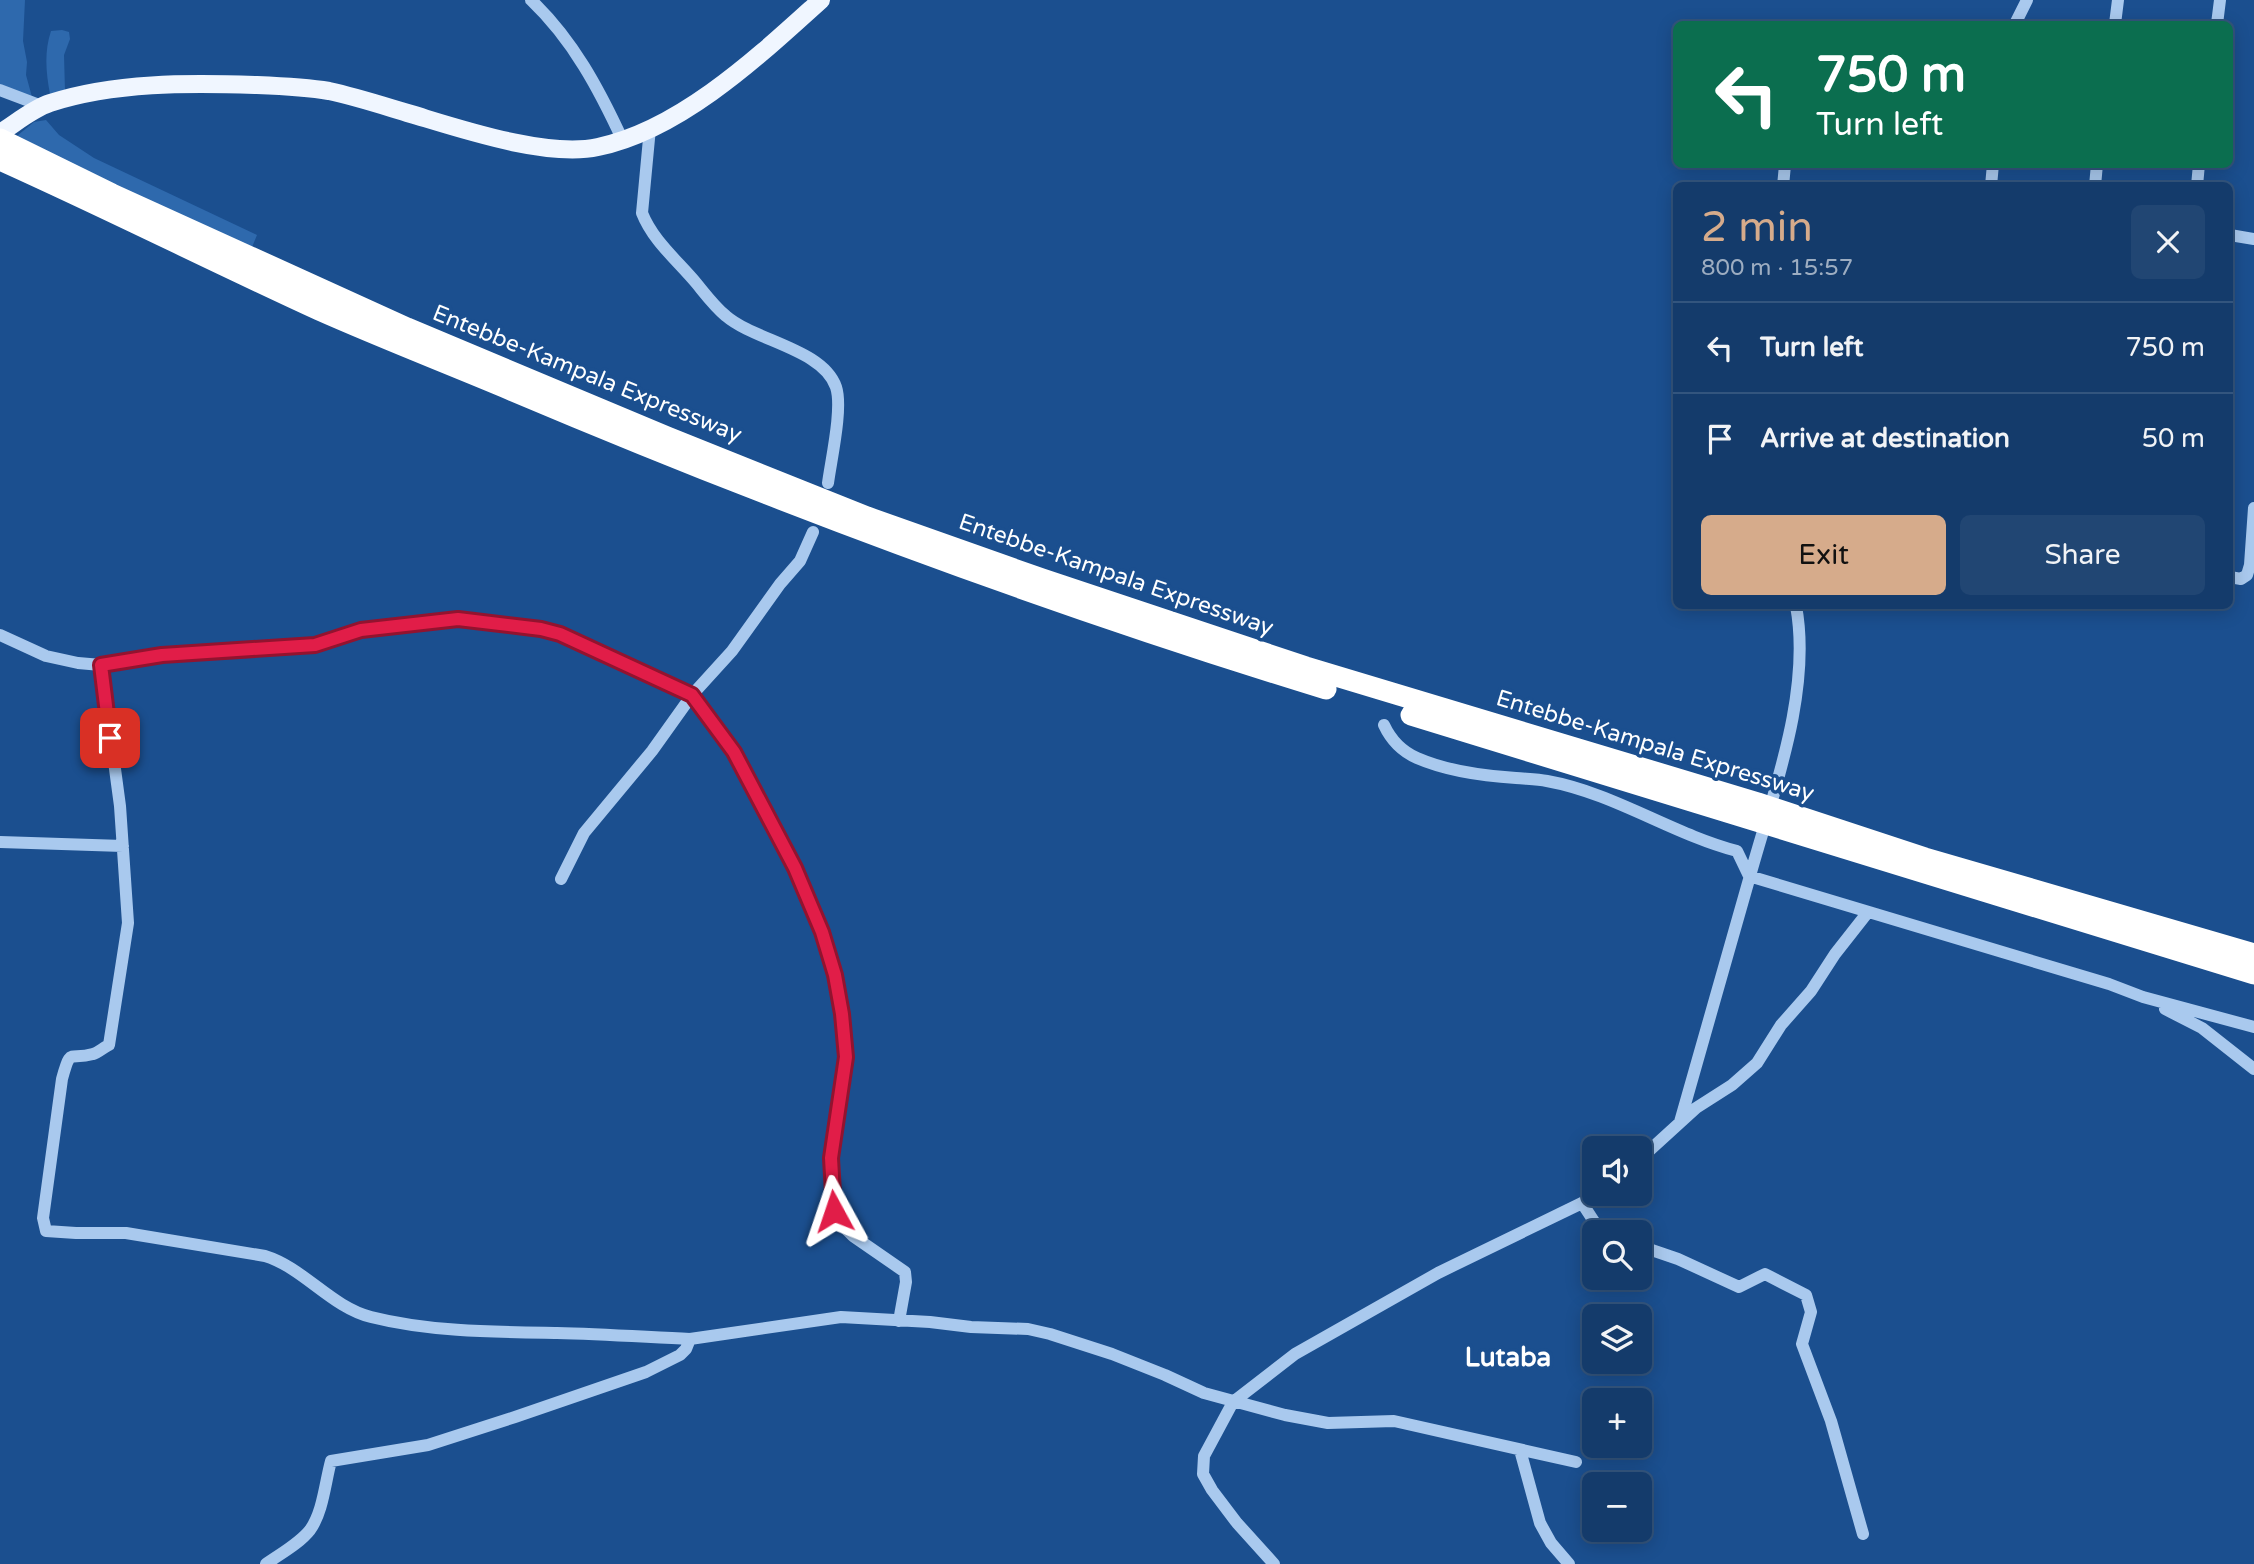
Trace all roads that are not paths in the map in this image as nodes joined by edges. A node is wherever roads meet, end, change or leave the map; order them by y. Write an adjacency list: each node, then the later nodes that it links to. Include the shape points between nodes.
1 (531, 0): 12 (street, via 571,45)
2 (821, 0): 11 (main road, via 708,96)
3 (2027, 0): 6 (street)
4 (2118, 0): 7 (street)
5 (2220, 0): 8 (street)
6 (2016, 21)
7 (2115, 21)
8 (2217, 21)
9 (0, 90): 10 (street)
10 (42, 106): 12 (main road, via 84,94 137,87 270,86 332,92 537,146 594,148); 13 (main road)
11 (650, 128): 12 (main road); 16 (street, via 642,213 660,244 726,316 811,359 830,376 836,388 837,414)
12 (624, 141)
13 (3, 144): 30 (highway, Entebbe-Kampala Expressway, via 407,328 867,517 1306,667); 31 (highway, Entebbe-Kampala Expressway, via 333,316 661,453 999,582 1277,674)
14 (2233, 236): 15 (street)
15 (2254, 239)
16 (828, 483)
17 (2254, 508): 19 (street, via 2250,565 2247,575)
18 (813, 532): 23 (street, via 800,561 732,651)
19 (2233, 578)
20 (1797, 609): 27 (street, via 1801,666 1781,768)
21 (0, 635): 22 (street, via 46,656)
22 (101, 665): 23 (street, via 162,655 315,645 361,630 458,619 560,634); 26 (street)
23 (692, 695): 28 (street, via 584,833); 39 (street, via 734,752 795,868 822,932 835,975 846,1057 831,1158 834,1211 853,1236 905,1272)
24 (1384, 725): 27 (street, via 1402,749 1425,761 1470,772 1548,781 1737,851)
25 (0, 842): 26 (street)
26 (123, 846): 40 (street, via 128,923 108,1045 94,1054 72,1055 65,1066 46,1190 46,1231 126,1233 265,1256 370,1317 507,1333)
27 (1749, 876): 29 (street); 35 (street)
28 (561, 879)
29 (1868, 912): 32 (street); 35 (street, via 1757,1063)
30 (2254, 954)
31 (2254, 974)
32 (2143, 997): 33 (street); 34 (street, via 2202,1028)
33 (2254, 1027)
34 (2254, 1069)
35 (1680, 1122): 36 (street)
36 (1652, 1150)
37 (1582, 1203): 41 (street, via 1438,1273 1295,1354)
38 (1652, 1250): 44 (street, via 1740,1287 1765,1274 1806,1294 1811,1312 1802,1344 1831,1422)
39 (899, 1321): 40 (street, via 841,1317); 41 (street, via 1050,1334)
40 (690, 1339): 45 (street, via 680,1355 666,1363 515,1417 428,1445 331,1461 311,1529)
41 (1233, 1402): 42 (street, via 1328,1423 1394,1421); 46 (street, via 1204,1456 1203,1474 1237,1523)
42 (1520, 1450): 43 (street); 47 (street, via 1541,1523)
43 (1576, 1462)
44 (1863, 1534)
45 (266, 1564)
46 (1274, 1564)
47 (1569, 1564)

